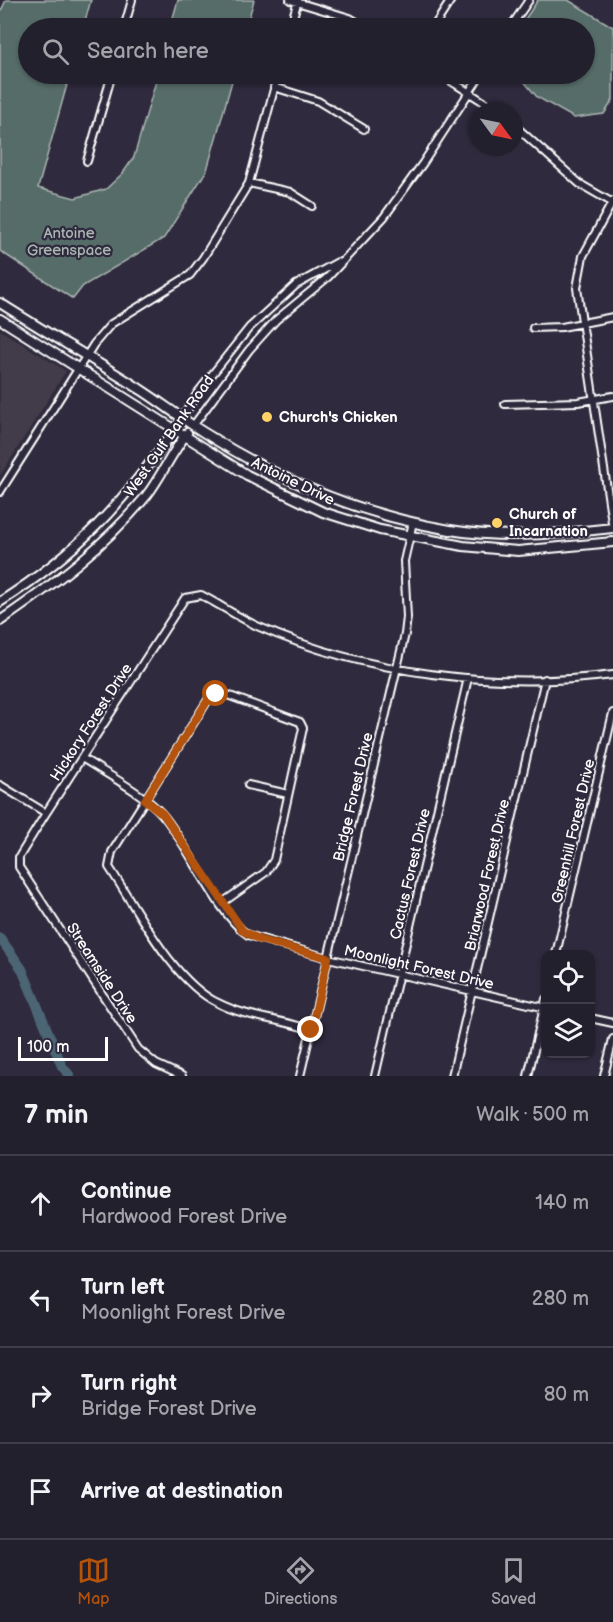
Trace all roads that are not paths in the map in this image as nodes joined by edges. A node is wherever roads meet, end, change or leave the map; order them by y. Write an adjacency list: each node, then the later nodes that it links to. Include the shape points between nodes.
1 (132, 0): 6 (street)
2 (290, 0): 5 (street)
3 (451, 0): 9 (street)
4 (529, 0): 10 (street)
5 (298, 1): 7 (street); 8 (street)
6 (127, 18)
7 (293, 18)
8 (350, 18)
9 (439, 18)
10 (517, 18)
11 (109, 84): 20 (street)
12 (275, 84): 15 (street)
13 (456, 84): 16 (street)
14 (474, 84): 16 (street, West Gulf Bank Road)
15 (274, 87): 18 (street, via 318,101); 21 (street)
16 (469, 92): 17 (street); 24 (street, West Gulf Bank Road, via 408,185)
17 (484, 102)
18 (364, 129)
19 (523, 133): 22 (street, via 580,184)
20 (87, 161)
21 (249, 183): 23 (street, via 290,192); 32 (street, via 190,275 111,324)
22 (613, 202): 28 (street, via 586,249 579,270)
23 (312, 206)
24 (348, 254): 30 (street, West Gulf Bank Road, via 296,285); 31 (street, West Gulf Bank Road)
25 (0, 303): 32 (main road, Antoine Drive)
26 (613, 317): 28 (street)
27 (0, 319): 33 (main road, Antoine Drive)
28 (581, 324): 29 (street); 35 (street)
29 (533, 328)
30 (238, 340): 31 (street); 37 (street, West Gulf Bank Road)
31 (249, 350): 38 (street, West Gulf Bank Road)
32 (87, 356): 33 (street); 37 (main road, Antoine Drive)
33 (78, 369): 39 (main road, Antoine Drive); 43 (street)
34 (613, 396): 35 (street)
35 (593, 400): 36 (street); 47 (street)
36 (505, 404)
37 (183, 418): 38 (main road, Antoine Drive); 39 (street, West Gulf Bank Road)
38 (194, 426): 40 (main road, West Gulf Bank Road); 46 (main road, Antoine Drive, via 295,483)
39 (176, 428): 40 (main road, Antoine Drive); 41 (main road, West Gulf Bank Road)
40 (186, 435): 42 (main road, West Gulf Bank Road); 48 (main road, Antoine Drive, via 247,475 310,507)
41 (145, 472): 42 (main road); 44 (main road, West Gulf Bank Road)
42 (157, 481): 45 (main road, West Gulf Bank Road)
43 (0, 492)
44 (119, 505): 45 (main road); 50 (main road, West Gulf Bank Road, via 46,572)
45 (128, 516): 51 (main road, West Gulf Bank Road, via 74,568)
46 (413, 522): 47 (main road, Antoine Drive, via 507,534); 48 (street, Bridge Forest Drive)
47 (613, 528)
48 (409, 537): 49 (main road, Antoine Drive, via 518,551); 52 (street, Bridge Forest Drive, via 404,574 407,619)
49 (613, 542)
50 (0, 602)
51 (0, 621)
52 (396, 666): 54 (street); 57 (street, Hickory Forest Drive, via 299,642 201,595 191,595 181,602); 66 (street, Bridge Forest Drive)
53 (613, 675): 55 (street)
54 (468, 678): 55 (street); 67 (street, Cactus Forest Drive)
55 (545, 679): 68 (street, Briarwood Forest Drive)
56 (613, 713): 65 (street, Greenhill Forest Drive)
57 (82, 758): 61 (street, Moonlight Forest Drive); 62 (street, Hickory Forest Drive)
58 (0, 785): 62 (street)
59 (248, 785): 60 (street)
60 (288, 794): 61 (street, via 303,729 300,722 226,694 216,694 208,700); 64 (street, via 270,867)
61 (145, 800): 64 (street, Moonlight Forest Drive, via 163,814); 73 (street, via 112,852 109,867 172,963 196,990 219,1004)
62 (46, 813): 63 (street, Hickory Forest Drive, via 19,857)
63 (19, 867): 75 (street, Streamside Drive, via 138,1049 156,1064)
64 (222, 903): 66 (street, Moonlight Forest Drive, via 239,927 254,938)
65 (557, 950)
66 (328, 958): 67 (street, Moonlight Forest Drive); 73 (street, Bridge Forest Drive)
67 (399, 974): 68 (street, Moonlight Forest Drive); 77 (street, Cactus Forest Drive)
68 (472, 991): 69 (street, Moonlight Forest Drive); 78 (street, Briarwood Forest Drive)
69 (541, 1007)
70 (595, 1019): 72 (street)
71 (541, 1021): 79 (street)
72 (613, 1023)
73 (311, 1030): 76 (street, Bridge Forest Drive)
74 (613, 1039): 80 (street)
75 (182, 1076)
76 (300, 1076)
77 (375, 1076)
78 (452, 1076)
79 (528, 1076)
80 (604, 1076)

